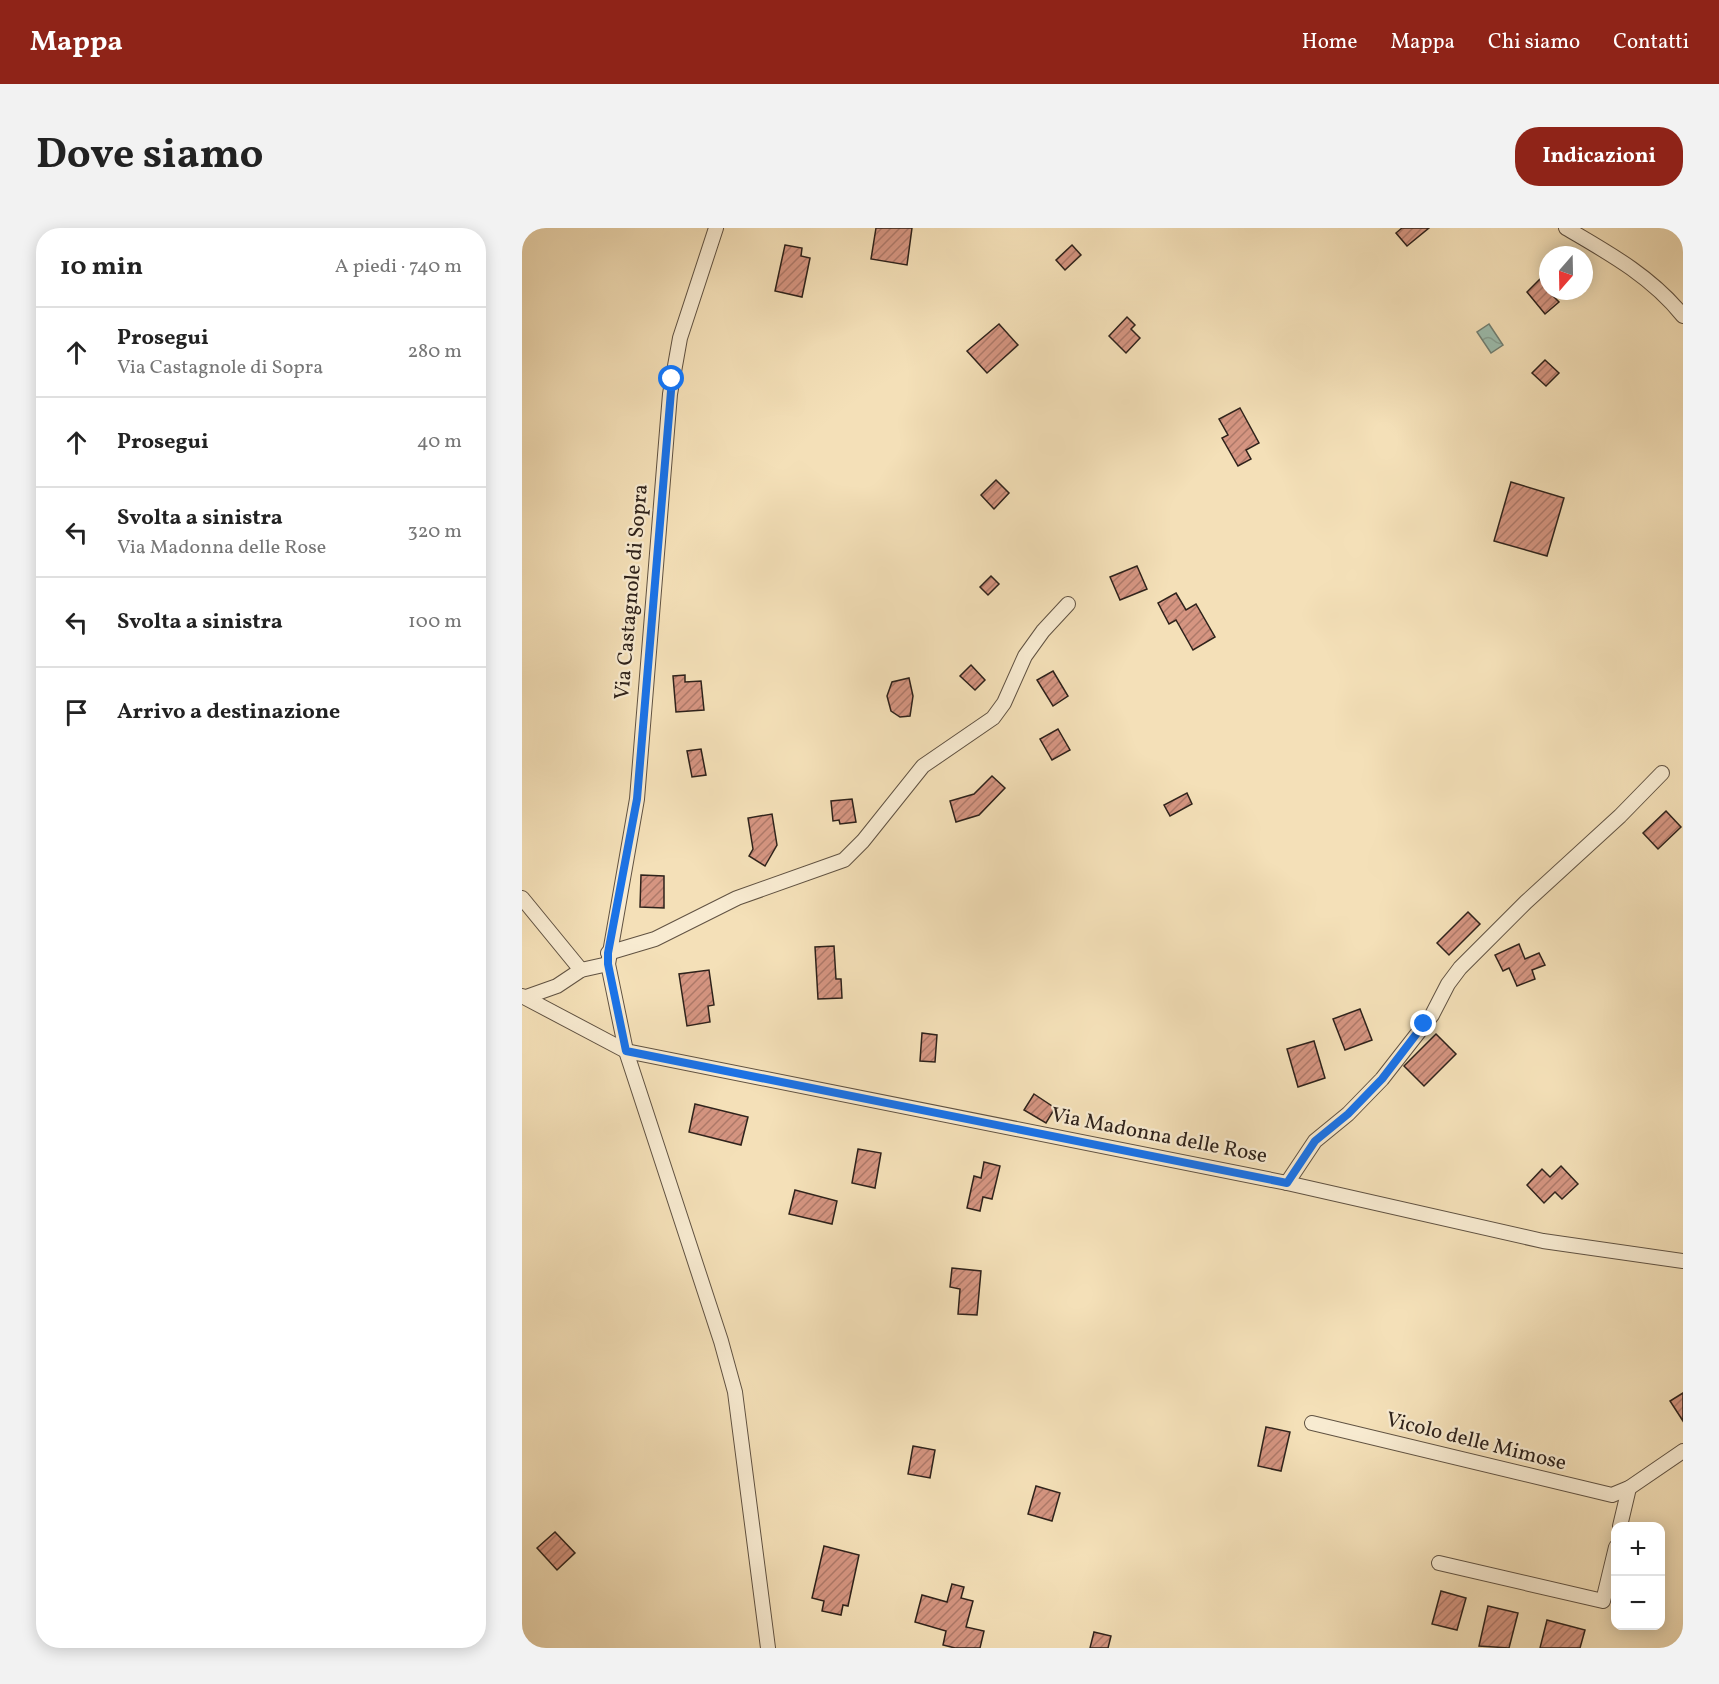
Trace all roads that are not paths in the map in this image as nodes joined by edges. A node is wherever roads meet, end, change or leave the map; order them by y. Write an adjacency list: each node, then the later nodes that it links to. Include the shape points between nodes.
1 (716, 228): 7 (street, Via Castagnole di Sopra, via 682,333 672,379 637,799)
2 (1566, 228): 3 (street, via 1629,266)
3 (1683, 316)
4 (1068, 604): 7 (street, via 1025,656 993,718 923,766 844,860 737,898)
5 (1662, 773): 11 (street, via 1461,968 1432,1015 1382,1079 1315,1141)
6 (522, 898): 8 (street)
7 (608, 959): 8 (street); 10 (street)
8 (581, 970): 9 (street, via 557,986)
9 (524, 997): 10 (street, Via Madonna delle Rose)
10 (626, 1051): 11 (street, Via Madonna delle Rose); 19 (street, via 735,1392)
11 (1287, 1183): 12 (street, Via Madonna delle Rose, via 1536,1240)
12 (1683, 1261)
13 (1312, 1423): 15 (street, Vicolo delle Mimose, via 1599,1494 1612,1495)
14 (1683, 1451): 15 (street, Vicolo delle Mimose)
15 (1629, 1488): 16 (street)
16 (1621, 1522)
17 (1439, 1563): 18 (street, via 1603,1601)
18 (1611, 1568)
19 (768, 1648)

